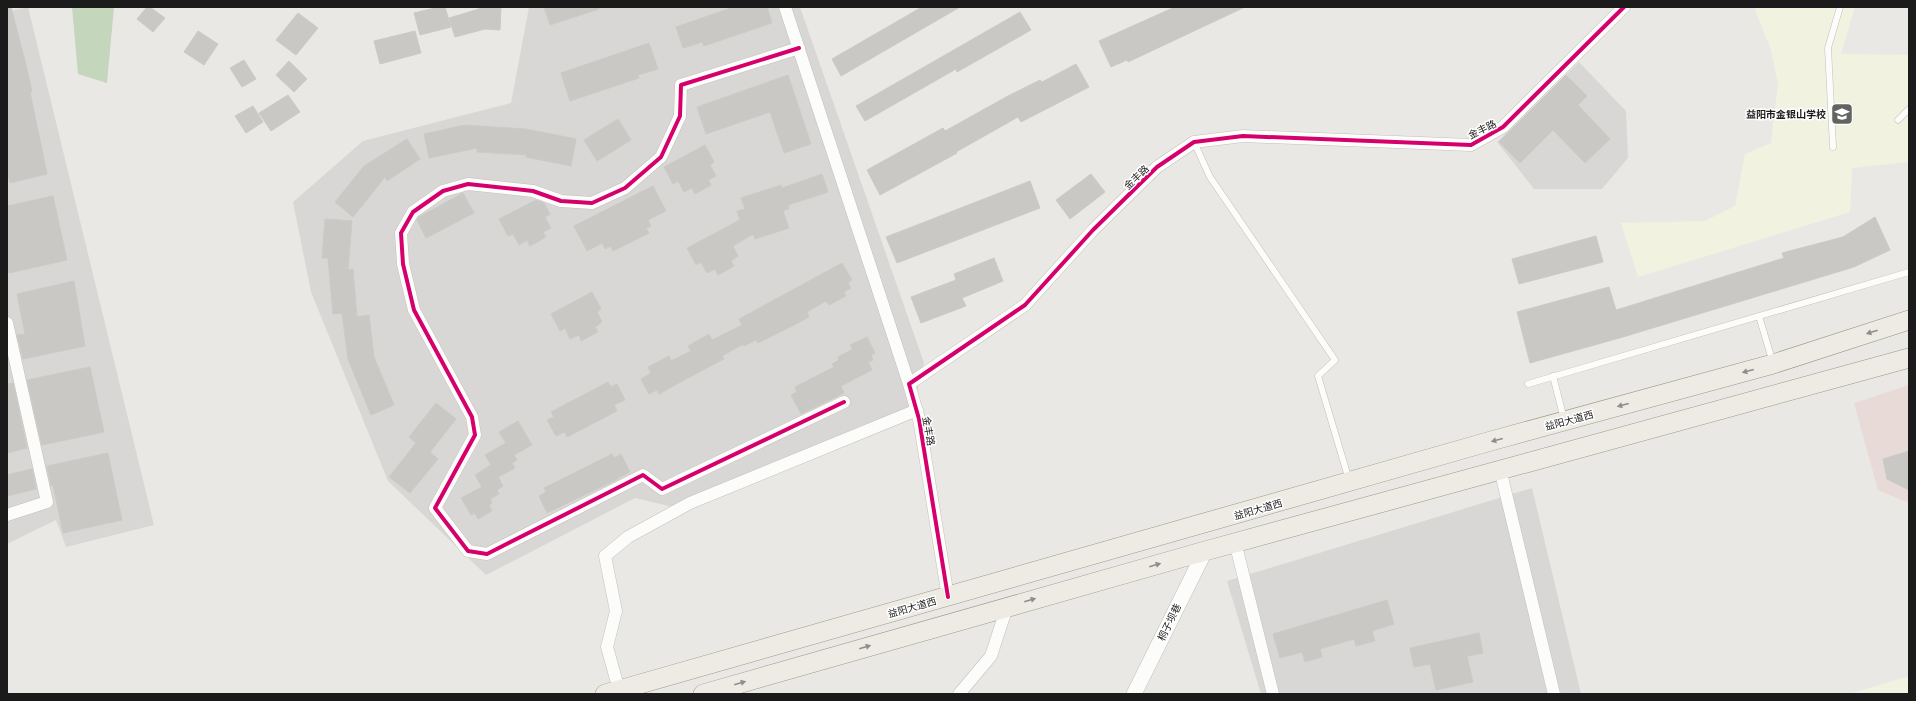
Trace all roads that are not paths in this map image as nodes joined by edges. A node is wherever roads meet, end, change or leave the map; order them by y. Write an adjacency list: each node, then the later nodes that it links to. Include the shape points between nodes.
1 (785, 7): 4 (street)
2 (1624, 7): 7 (street, 金丰路, via 1503,127 1471,144 1243,136)
3 (1840, 7): 8 (lane, via 1828,48)
4 (799, 48): 16 (street); 18 (street, via 681,85 680,116 661,157 625,188 592,202 561,201 533,191 468,184 442,192 413,212 401,233 403,264 414,310 472,417 475,435 435,508 468,550 487,554 643,475 662,489)
5 (1909, 109): 6 (lane)
6 (1898, 120)
7 (1194, 142): 16 (street, 金丰路, via 1152,172 1093,230 1025,305); 22 (lane, via 1210,177 1335,360 1318,376)
8 (1834, 147)
9 (1909, 272): 10 (lane)
10 (1759, 316): 14 (lane); 15 (lane)
11 (1909, 320): 14 (main road, 益阳大道西, one-way to 14)
12 (7, 323): 23 (street, via 47,502)
13 (1909, 358): 21 (main road)
14 (1773, 364): 20 (main road, 益阳大道西, one-way to 20)
15 (1553, 376): 17 (lane); 20 (lane)
16 (909, 384): 19 (street, 金丰路)
17 (1528, 384)
18 (844, 402)
19 (917, 410): 26 (street, 金丰路); 28 (street, via 690,502 628,537 605,556 616,611 607,647)
20 (1564, 422): 22 (main road, 益阳大道西, one-way to 22)
21 (1500, 469): 24 (main road); 33 (street)
22 (1350, 482): 26 (main road, 益阳大道西)
23 (7, 515)
24 (1235, 542): 25 (main road); 32 (street)
25 (1205, 551): 27 (main road, one-way to 25); 31 (street, 桐子坝巷)
26 (948, 597): 28 (main road, 益阳大道西)
27 (1008, 607): 29 (main road, one-way to 27); 30 (street, via 991,656)
28 (612, 692)
29 (702, 694)
30 (959, 694)
31 (1134, 694)
32 (1273, 694)
33 (1554, 694)

